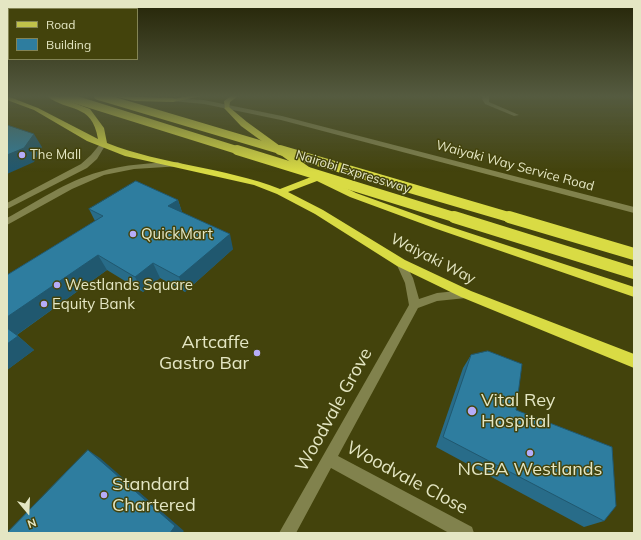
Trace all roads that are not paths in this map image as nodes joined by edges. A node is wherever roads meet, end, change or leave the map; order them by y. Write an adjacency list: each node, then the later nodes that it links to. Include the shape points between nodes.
1 (58, 121): 7 (highway, Waiyaki Way)
2 (95, 121): 7 (highway, via 100,128)
3 (145, 121): 16 (highway, Nairobi Expressway, bridge)
4 (183, 121): 14 (highway, Nairobi Expressway, bridge)
5 (241, 121): 9 (highway, Waiyaki Way)
6 (294, 121): 12 (street, Waiyaki Way Service Road)
7 (103, 144): 8 (highway, Waiyaki Way, via 136,156); 11 (street, via 84,166)
8 (178, 164): 10 (highway, Waiyaki Way, via 257,183); 13 (street, via 134,167 91,177 62,190)
9 (317, 177): 10 (highway); 17 (highway, Waiyaki Way, via 353,195 438,226)
10 (280, 192): 15 (highway, Waiyaki Way, via 319,212)
11 (7, 206)
12 (634, 210)
13 (7, 222)
14 (634, 254)
15 (401, 262): 18 (highway, Waiyaki Way); 19 (street, via 412,287)
16 (634, 273)
17 (634, 292)
18 (466, 294): 19 (street, via 436,297); 20 (highway, Waiyaki Way)
19 (414, 305): 21 (street, Woodvale Grove)
20 (634, 361)
21 (329, 459): 22 (street, Woodvale Grove); 23 (street, Woodvale Close)
22 (286, 533)
23 (466, 533)

